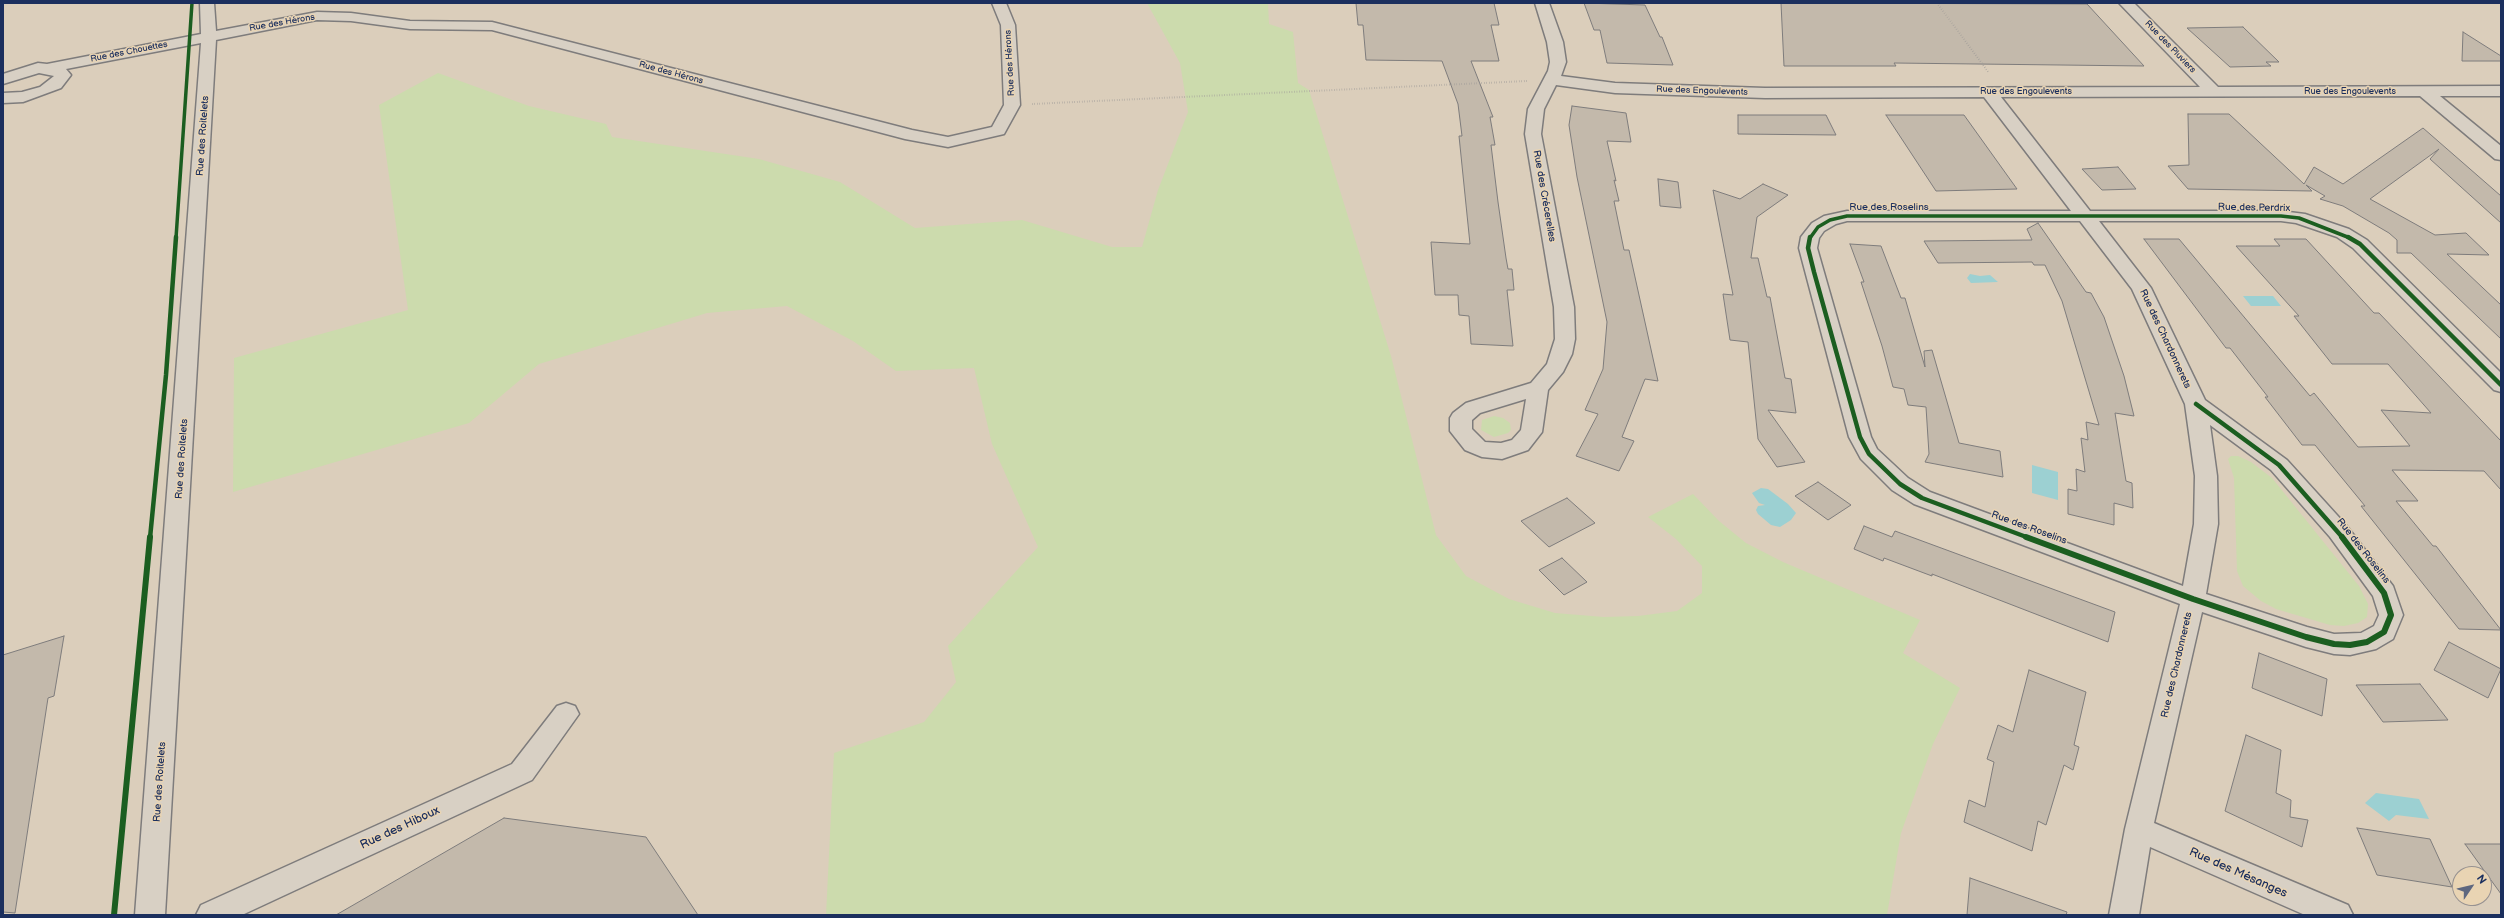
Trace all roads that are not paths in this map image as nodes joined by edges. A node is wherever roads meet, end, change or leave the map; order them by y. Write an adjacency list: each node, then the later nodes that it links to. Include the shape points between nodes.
1 (207, 3): 5 (street, Rue des Roitelets)
2 (999, 3): 5 (street, Rue des Hérons, via 1008,25 1012,105 998,130 948,142 911,135 492,26 410,25 351,17 317,16)
3 (1542, 3): 8 (street, Rue des Crécerelles, via 1557,52 1558,62)
4 (2126, 3): 9 (street, Rue des Pluviers)
5 (209, 36): 6 (street, Rue des Chouettes); 22 (street, Rue des Roitelets)
6 (49, 68): 7 (street, Rue des Chouettes, via 26,70); 13 (street, via 62,71 63,75 55,85 24,96)
7 (3, 79)
8 (1551, 80): 11 (street, Rue des Engoulevents, via 1615,88 1744,92); 17 (street, Rue des Crécerelles, via 1536,109 1532,134 1564,307 1565,339 1556,366)
9 (2213, 91): 11 (street, Rue des Engoulevents); 12 (street, Rue des Engoulevents)
10 (2501, 91): 12 (street, Rue des Engoulevents)
11 (1996, 92): 15 (street, Rue des Chardonnerets)
12 (2425, 92): 14 (street)
13 (3, 98)
14 (2501, 155)
15 (2087, 216): 16 (street, Rue des Perdrix, via 2281,216 2299,218 2343,233 2373,255); 18 (street, Rue des Chardonnerets, via 2141,288); 19 (street, Rue des Roselins, via 1847,216 1830,220 1818,227 1810,237 1808,248 1860,437 1869,454 1883,469 1922,498)
16 (2501, 385)
17 (1538, 388)
18 (2196, 404): 19 (street, Rue des Chardonnerets, via 2206,476 2206,524); 19 (street, Rue des Roselins, via 2262,451 2298,484 2378,584 2388,602 2391,615 2384,632 2367,642 2338,644 2306,637)
19 (2193, 599): 21 (street, Rue des Chardonnerets)
20 (566, 714): 23 (street, Rue des Hiboux, via 522,772)
21 (2139, 829): 24 (street, Rue des Chardonnerets); 25 (street, Rue des Mésanges)
22 (150, 915)
23 (211, 915)
24 (2124, 915)
25 (2338, 915)

